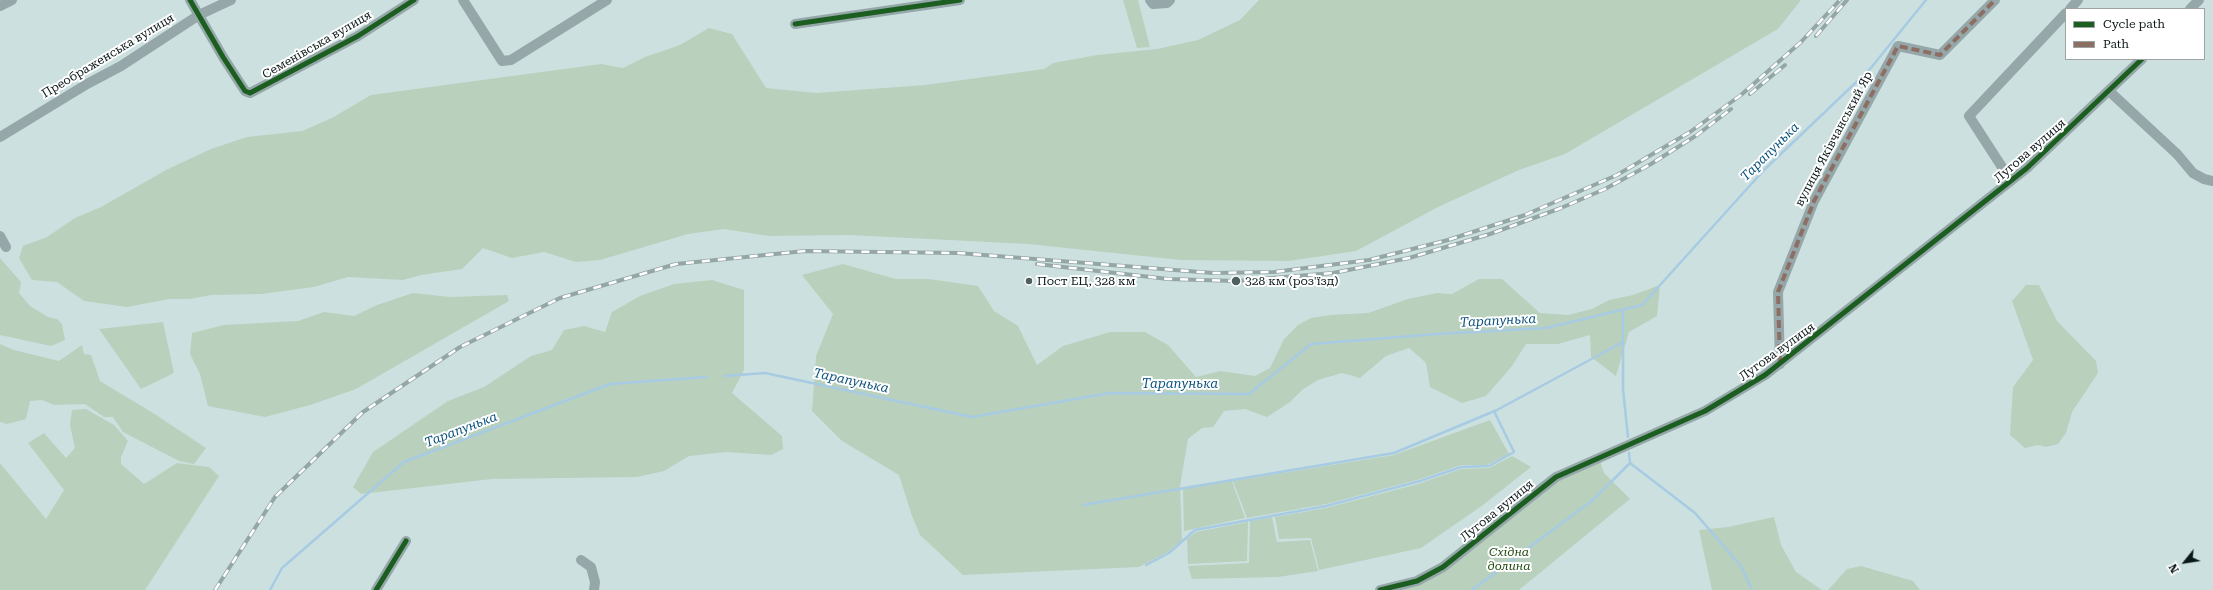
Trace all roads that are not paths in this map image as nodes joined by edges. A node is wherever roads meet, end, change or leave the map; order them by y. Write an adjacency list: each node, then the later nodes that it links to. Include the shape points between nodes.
1 (11, 0): 13 (street)
2 (190, 0): 17 (street)
3 (231, 0): 17 (street, Преображенська вулиця)
4 (414, 0): 17 (street, Семенівська вулиця, via 358,36 250,93 245,91)
5 (464, 0): 6 (street, via 502,61 511,60)
6 (607, 0)
7 (960, 0): 18 (street)
8 (1150, 0): 9 (street, via 1153,4)
9 (1170, 0)
10 (1995, 0): 26 (street, вулиця Яківчанський Яр, via 1940,55 1898,46 1814,201 1778,292)
11 (2078, 0): 14 (street)
12 (2198, 0): 15 (street)
13 (0, 6)
14 (2071, 8)
15 (2191, 8)
16 (2065, 14): 22 (street, via 1969,116)
17 (199, 15): 21 (street, Преображенська вулиця, via 121,66)
18 (794, 24)
19 (2141, 60): 20 (street, Лугова вулиця)
20 (2109, 91): 22 (street, Лугова вулиця); 23 (street, via 2193,173)
21 (0, 137)
22 (2011, 181): 26 (street, Лугова вулиця)
23 (2213, 181)
24 (0, 236): 25 (street)
25 (6, 247)
26 (1780, 364): 31 (street, Лугова вулиця, via 1705,411 1556,477 1443,567 1417,581)
27 (406, 541): 29 (street)
28 (581, 560): 30 (street, via 591,567 595,582)
29 (376, 590)
30 (594, 590)
31 (1380, 590)

